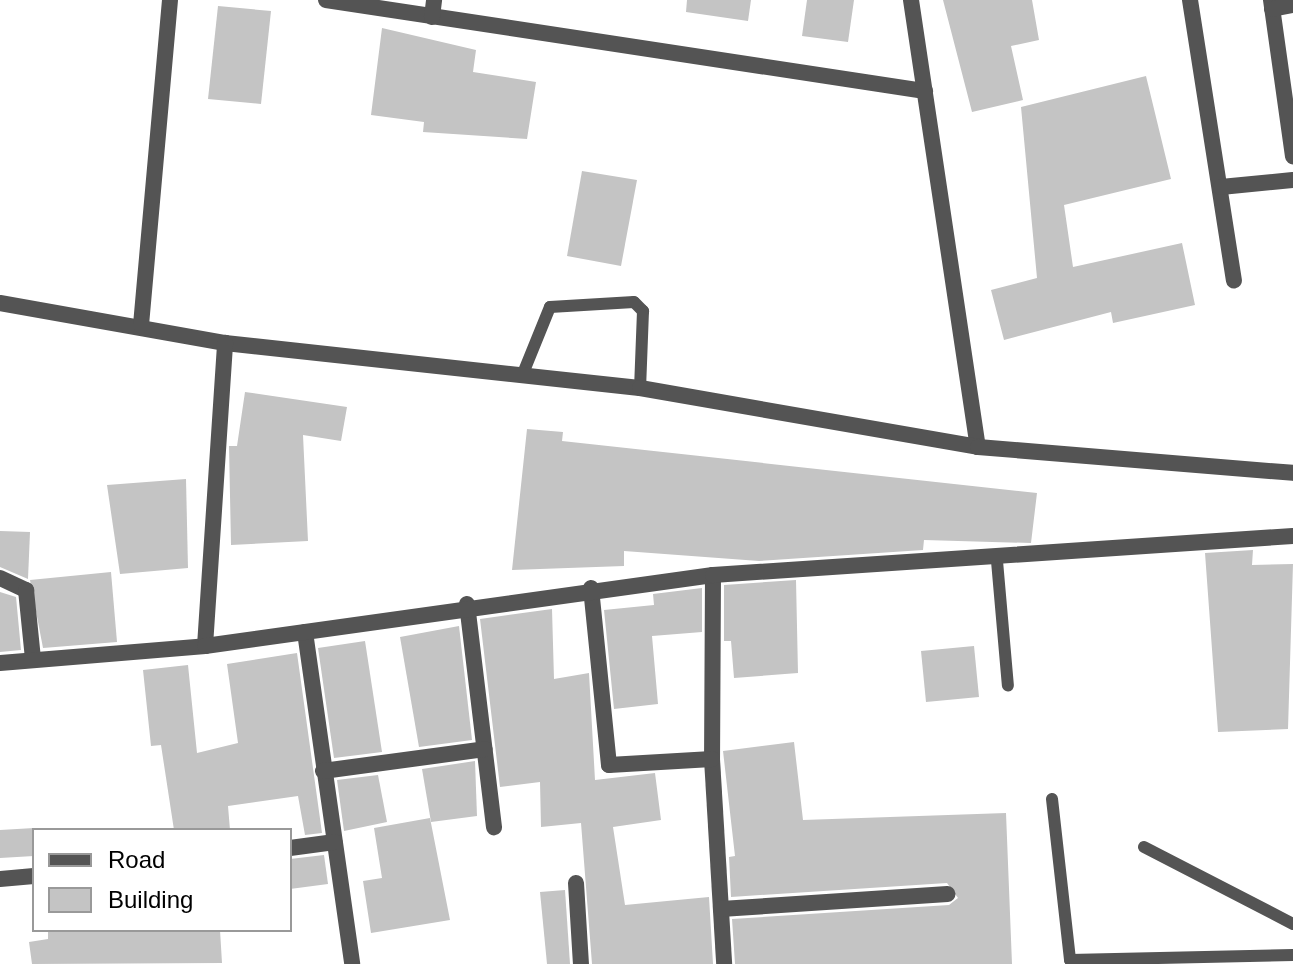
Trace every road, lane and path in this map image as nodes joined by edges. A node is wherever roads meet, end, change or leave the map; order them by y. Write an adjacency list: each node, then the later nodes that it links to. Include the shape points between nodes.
1 (170, 0): 14 (street)
2 (326, 0): 7 (street)
3 (911, 0): 8 (street)
4 (1190, 0): 11 (street)
5 (1271, 4): 6 (street); 9 (street)
6 (1293, 5)
7 (433, 9): 8 (street)
8 (925, 91): 18 (street)
9 (1293, 156)
10 (1293, 180): 11 (street)
11 (1221, 187): 12 (street)
12 (1234, 281)
13 (0, 303): 14 (street)
14 (141, 325): 15 (street)
15 (225, 343): 16 (street); 27 (street)
16 (524, 371): 17 (street); 17 (lane, via 550,307 634,302 643,311)
17 (640, 388): 18 (street)
18 (978, 447): 19 (street)
19 (1293, 473)
20 (1293, 536): 21 (street)
21 (997, 561): 22 (street); 30 (lane)
22 (713, 575): 24 (street); 32 (street)
23 (0, 578): 28 (street, via 26,590)
24 (591, 588): 25 (street); 32 (street, via 609,765)
25 (467, 604): 26 (street); 31 (street)
26 (305, 632): 27 (street); 33 (street)
27 (205, 646): 28 (street)
28 (33, 659): 29 (street)
29 (0, 663)
30 (1008, 686)
31 (485, 749): 33 (street); 35 (street)
32 (712, 759): 43 (street)
33 (323, 771): 36 (street)
34 (1052, 799): 45 (lane, via 1070,960)
35 (494, 827)
36 (335, 842): 38 (street); 46 (street)
37 (1144, 847): 44 (lane)
38 (292, 848)
39 (32, 876): 40 (street)
40 (0, 879)
41 (576, 883): 47 (street)
42 (948, 894): 43 (street)
43 (721, 909): 48 (street)
44 (1293, 924)
45 (1293, 955)
46 (352, 964)
47 (581, 964)
48 (724, 964)

